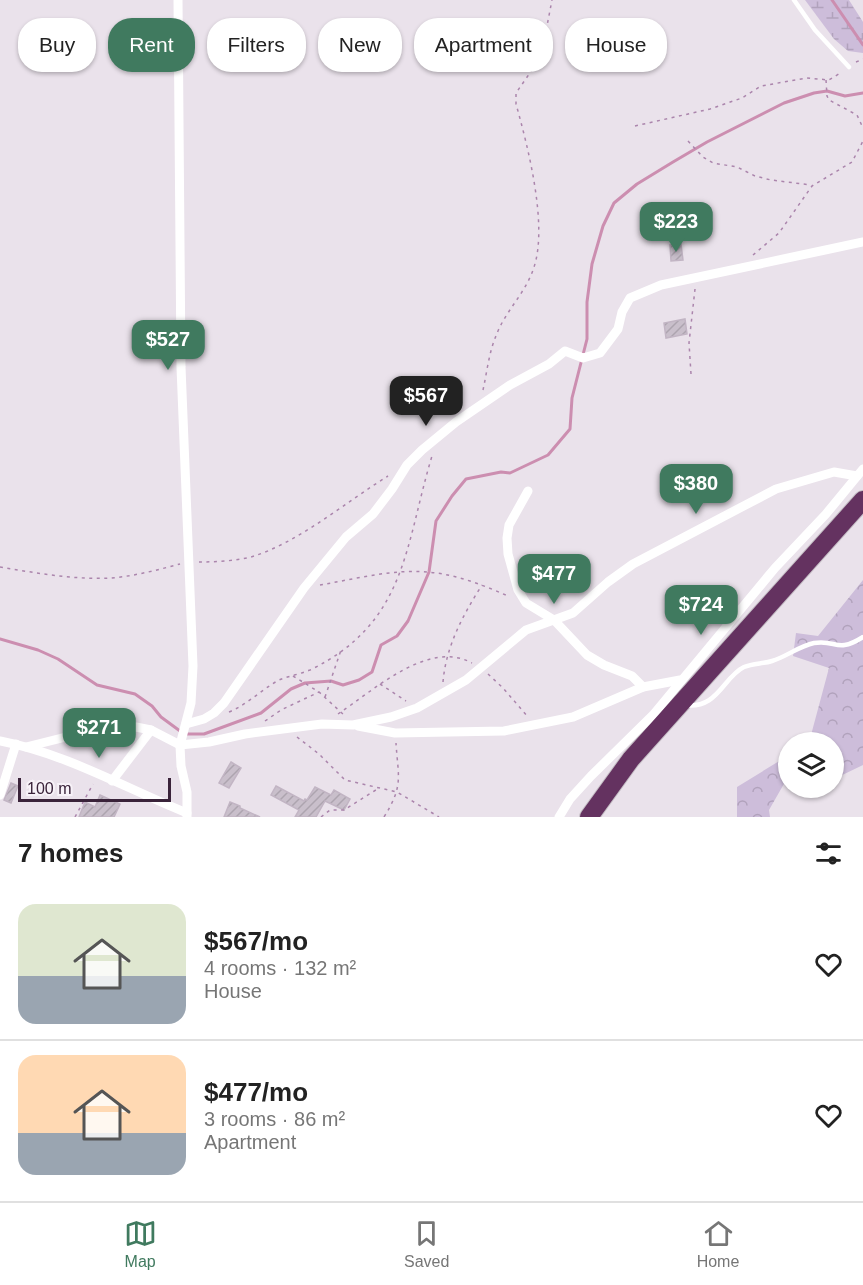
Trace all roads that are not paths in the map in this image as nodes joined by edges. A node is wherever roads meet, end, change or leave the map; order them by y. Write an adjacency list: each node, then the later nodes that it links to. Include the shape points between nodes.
1 (178, 0): 13 (street, via 181,367 194,683)
2 (794, 0): 3 (lane)
3 (849, 67)
4 (863, 242): 13 (street, via 661,285 630,298 618,329 600,353 583,358 565,351 438,435 407,465 373,514 303,588 224,703 204,719)
5 (860, 472): 8 (street, via 834,472 780,486 633,564 573,613); 10 (street)
6 (528, 491): 8 (street, via 509,525 508,554 518,590 526,603)
7 (863, 500): 12 (highway)
8 (554, 620): 11 (street, via 588,655 632,676); 14 (street, via 526,630 481,668 417,708)
9 (863, 637): 12 (lane, via 839,647 821,642 809,644 771,661 748,665 717,695 696,705)
10 (680, 680): 11 (street); 23 (street, via 653,715 577,792)
11 (643, 687): 14 (street, via 593,710 504,732 395,733)
12 (680, 705): 24 (highway, via 632,759)
13 (186, 724): 18 (street)
14 (353, 725): 18 (street, via 322,724)
15 (151, 730): 18 (street); 19 (street, via 106,727); 20 (street)
16 (0, 741): 17 (street)
17 (16, 744): 19 (street); 21 (street)
18 (180, 745): 22 (street)
19 (26, 747): 20 (street, via 78,764)
20 (112, 781): 22 (street)
21 (0, 795)
22 (187, 815)
23 (559, 817)
24 (590, 817)

